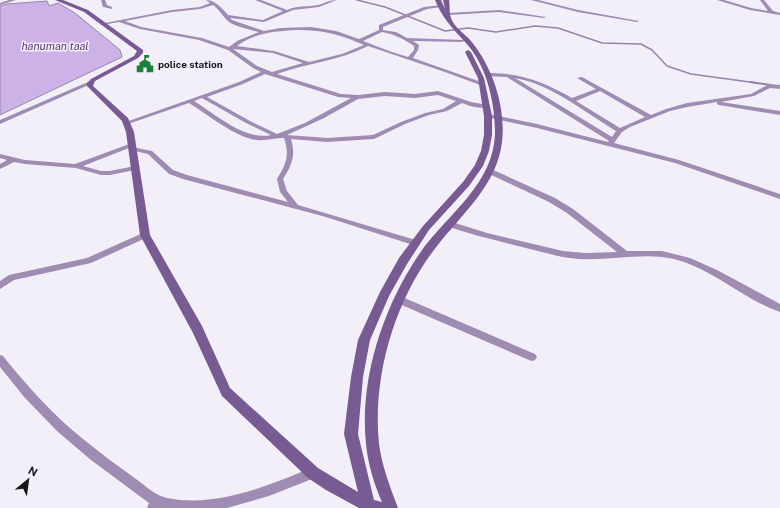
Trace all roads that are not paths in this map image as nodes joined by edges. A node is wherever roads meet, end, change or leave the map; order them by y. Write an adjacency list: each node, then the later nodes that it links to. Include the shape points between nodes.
1 (14, 0): 16 (street)
2 (58, 0): 26 (street, via 86,11)
3 (103, 0): 17 (street, via 105,6)
4 (221, 0): 13 (street)
5 (257, 0): 14 (street)
6 (270, 0): 14 (street)
7 (325, 0): 12 (street)
8 (446, 0): 22 (street)
9 (533, 0): 25 (street)
10 (719, 0): 19 (street, via 743,8)
11 (762, 0): 19 (street)
12 (333, 1): 18 (street)
13 (211, 2): 21 (street, via 221,9); 24 (street, via 200,8)
14 (263, 2): 18 (street)
15 (438, 3): 22 (street); 27 (street, via 388,22 381,26)
16 (0, 4)
17 (110, 8)
18 (286, 11): 21 (street, via 262,21)
19 (771, 12): 20 (street)
20 (780, 14)
21 (225, 16): 28 (street, via 240,26)
22 (448, 16): 23 (street, via 500,11); 29 (street)
23 (544, 17)
24 (120, 21): 26 (street); 33 (street, via 140,28 200,39)
25 (637, 21)
26 (102, 24): 41 (street, via 137,47 140,53)
27 (381, 31): 30 (street, via 394,33); 31 (street)
28 (265, 33): 31 (street, via 295,28 318,29); 33 (street)
29 (462, 37): 30 (street); 40 (street, via 481,78)
30 (406, 39): 34 (street, via 417,45)
31 (358, 41): 32 (street)
32 (367, 45): 34 (street); 35 (street, via 343,55)
33 (231, 48): 35 (street, via 284,54); 36 (street)
34 (410, 58): 40 (street)
35 (308, 63): 37 (street)
36 (265, 72): 37 (street); 46 (street)
37 (272, 74): 47 (street, via 332,94)
38 (507, 75): 40 (street); 50 (street, via 539,83); 60 (street)
39 (580, 78): 43 (street)
40 (485, 80): 52 (street); 52 (street)
41 (90, 83): 55 (street); 56 (street, via 90,86)
42 (780, 87): 44 (street, via 769,86)
43 (601, 89): 50 (street); 54 (street)
44 (764, 89): 45 (street); 51 (street, via 752,95)
45 (780, 92)
46 (202, 96): 48 (street); 58 (street)
47 (358, 97): 49 (street, via 438,93); 58 (street, via 333,113)
48 (189, 101): 56 (street); 58 (street, via 250,137 262,139)
49 (461, 101): 52 (street); 59 (street, via 445,110 416,117 374,137 327,140)
50 (571, 101): 57 (street)
51 (708, 102): 53 (street); 54 (street, via 687,105)
52 (490, 113): 60 (street); 67 (street, via 498,148); 72 (street, via 485,151 479,166)
53 (780, 113)
54 (650, 117): 57 (street)
55 (0, 122)
56 (126, 123): 61 (street)
57 (620, 131): 60 (street)
58 (277, 136): 59 (street)
59 (286, 137): 69 (street, via 291,148 290,160 280,179 284,192)
60 (612, 142): 68 (street, via 700,168)
61 (132, 147): 64 (street); 66 (street); 69 (street, via 150,152 171,172)
62 (0, 156): 63 (street)
63 (14, 159): 64 (street); 65 (street)
64 (76, 166): 66 (street, via 101,173)
65 (0, 167)
66 (135, 168): 71 (street)
67 (489, 171): 70 (street, via 467,204); 73 (street, via 534,190 564,207)
68 (780, 197)
69 (294, 206): 72 (street)
70 (449, 224): 73 (street, via 476,233 583,256); 75 (street, via 426,253)
71 (145, 234): 74 (street, via 88,261 12,277); 79 (street, via 198,330 226,392)
72 (416, 243): 81 (street, via 384,295 364,340 357,377 351,434)
73 (625, 254): 76 (street, via 659,253 675,256 712,270 745,291)
74 (0, 286)
75 (400, 300): 77 (street); 82 (street, via 384,339 373,401 372,436 380,479)
76 (780, 308)
77 (532, 357)
78 (0, 359): 80 (street, via 20,387 42,411)
79 (313, 473): 80 (street, via 269,491 228,501 190,506); 81 (street)
80 (156, 505)
81 (371, 507)
82 (391, 508)

